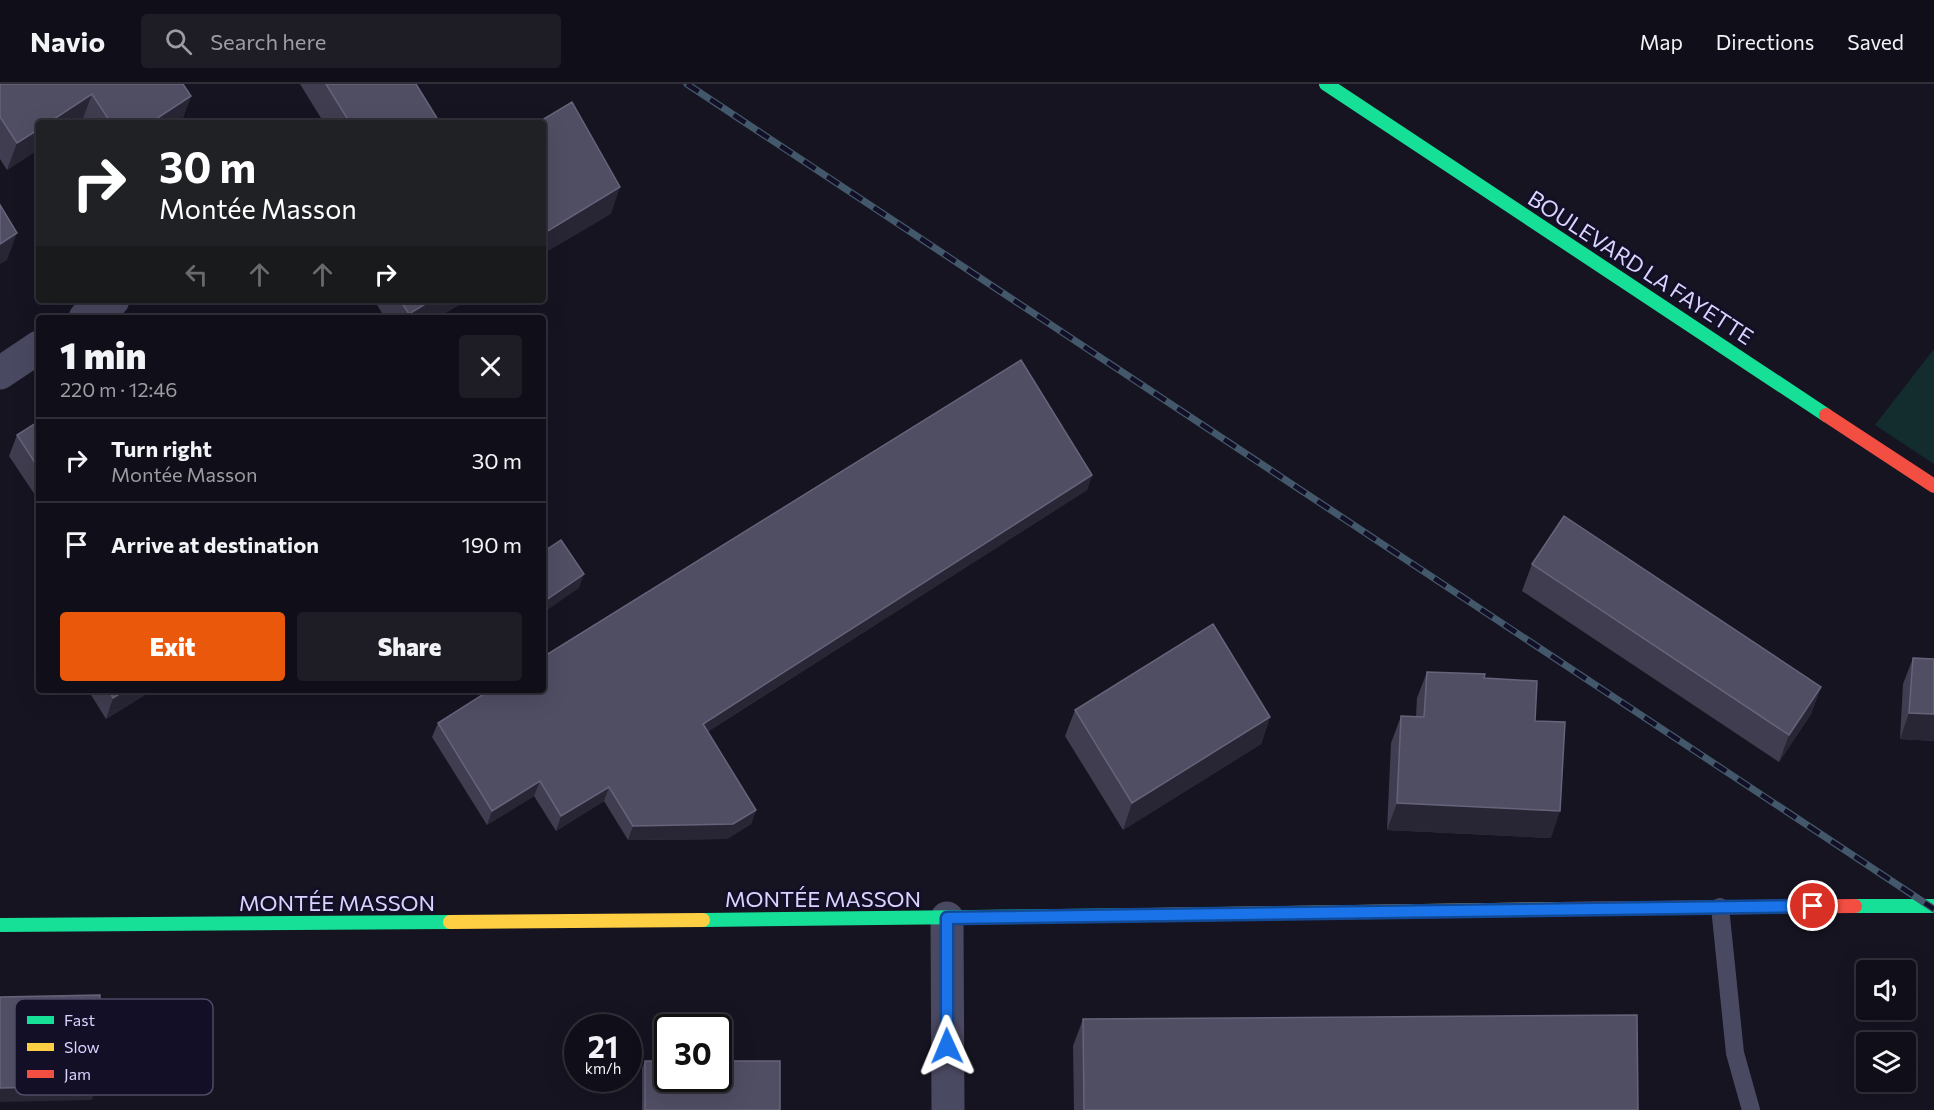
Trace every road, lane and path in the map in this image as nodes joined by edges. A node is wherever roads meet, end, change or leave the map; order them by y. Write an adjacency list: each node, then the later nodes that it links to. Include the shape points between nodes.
1 (1326, 84): 6 (street, BOULEVARD LA FAYETTE)
2 (108, 303): 3 (street)
3 (90, 315)
4 (36, 350): 5 (street)
5 (0, 372)
6 (1934, 486)
7 (1934, 906): 8 (street, MONTÉE MASSON)
8 (1719, 907): 9 (street, MONTÉE MASSON); 12 (lane, via 1735,1053)
9 (947, 918): 10 (street, MONTÉE MASSON); 11 (street)
10 (0, 925)
11 (948, 1110)
12 (1751, 1110)

